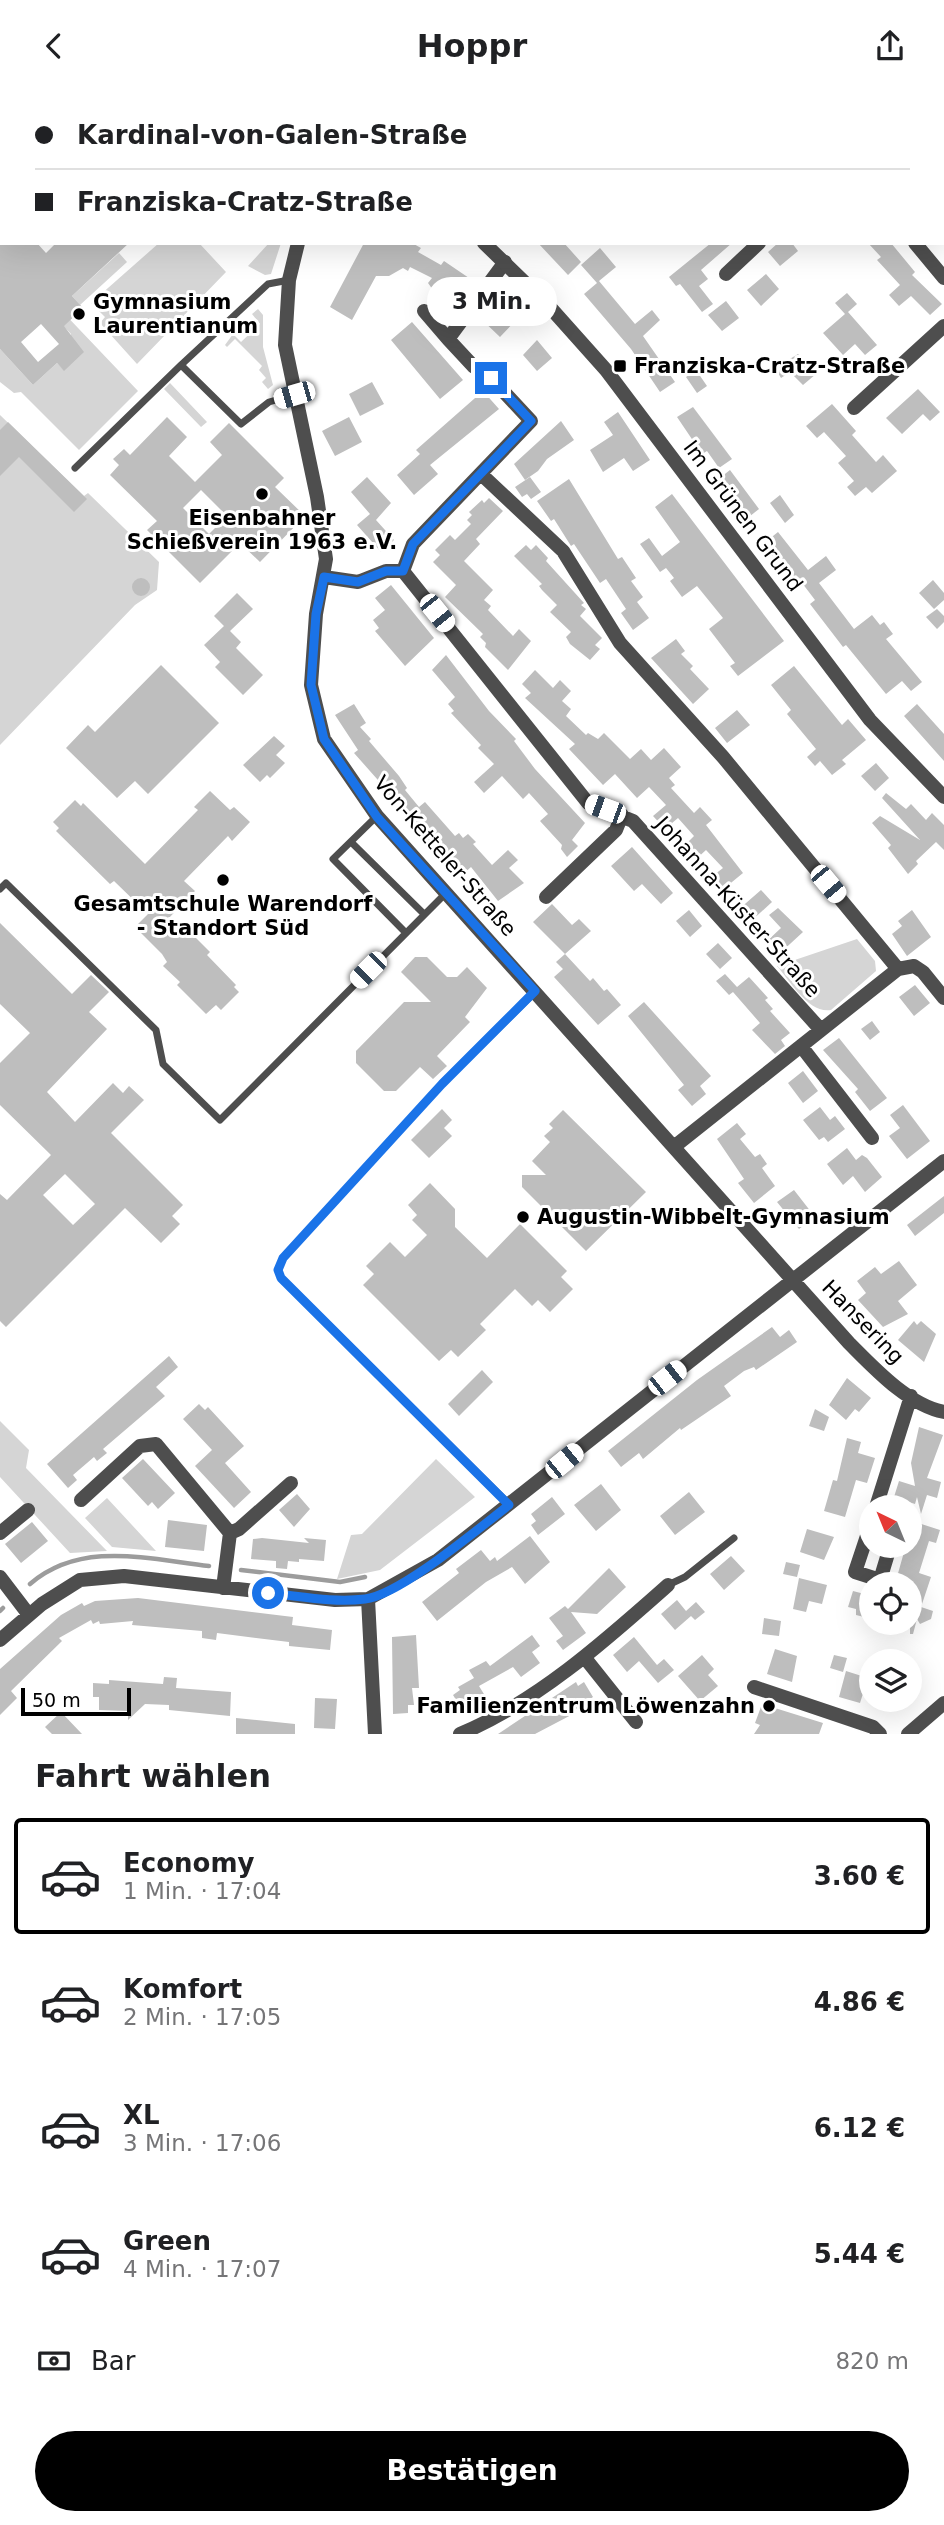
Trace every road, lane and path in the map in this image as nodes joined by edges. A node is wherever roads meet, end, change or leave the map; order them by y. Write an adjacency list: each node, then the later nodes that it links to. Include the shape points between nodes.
1 (298, 245): 8 (street, Von-Ketteler-Straße)
2 (486, 245): 5 (street, Im Grünen Grund)
3 (757, 245): 6 (street)
4 (917, 245): 7 (street)
5 (505, 262): 11 (street); 21 (street, Im Grünen Grund, via 606,370 870,720)
6 (726, 274)
7 (944, 278)
8 (289, 280): 12 (lane, via 268,284); 15 (street, Von-Ketteler-Straße, via 285,345)
9 (424, 311): 11 (street)
10 (944, 326): 16 (street)
11 (448, 339): 13 (street)
12 (181, 365): 15 (lane, via 241,425 269,402); 17 (lane)
13 (474, 367)
14 (491, 378): 18 (street, via 531,421)
15 (294, 395): 20 (street, Von-Ketteler-Straße, via 323,525)
16 (854, 408)
17 (75, 468)
18 (481, 474): 19 (street, via 413,544); 30 (street, via 563,551 620,643 723,757)
19 (403, 571): 20 (street, via 386,571 358,582); 22 (street, Johanna-Küster-Straße, via 588,803)
20 (324, 577): 23 (street, Von-Ketteler-Straße, via 316,614 311,685 324,739)
21 (944, 797)
22 (622, 815): 27 (street, Johanna-Küster-Straße, via 616,830); 33 (street, Johanna-Küster-Straße, via 633,821)
23 (377, 817): 24 (lane); 26 (street, Von-Ketteler-Straße)
24 (351, 842): 28 (lane); 29 (lane, via 333,859)
25 (0, 889): 29 (lane, via 6,883 156,1030 163,1064 220,1120)
26 (446, 892): 28 (lane); 31 (street, Von-Ketteler-Straße)
27 (546, 897)
28 (424, 914): 29 (lane)
29 (405, 932)
30 (898, 969): 32 (street, via 915,966); 33 (street)
31 (535, 991): 36 (street, Von-Ketteler-Straße); 44 (lane, via 391,1140 283,1258 278,1270)
32 (944, 998)
33 (821, 1030): 34 (street)
34 (801, 1046): 35 (street); 36 (street)
35 (872, 1138)
36 (675, 1146): 38 (street, Von-Ketteler-Straße)
37 (944, 1161): 38 (street)
38 (792, 1278): 39 (street, Hansering, via 878,1372); 44 (street)
39 (911, 1396): 40 (street, Hansering); 42 (street)
40 (944, 1412)
41 (291, 1483): 47 (street)
42 (880, 1495)
43 (81, 1500): 47 (street, via 140,1446 156,1444)
44 (509, 1505): 54 (street, via 438,1560)
45 (28, 1510): 46 (street)
46 (0, 1533)
47 (230, 1533): 53 (street)
48 (734, 1538): 52 (lane, via 685,1577)
49 (861, 1558): 50 (street, via 855,1572 880,1580)
50 (887, 1558)
51 (0, 1577): 55 (street)
52 (667, 1585): 57 (street)
53 (223, 1588): 54 (street); 55 (street, via 124,1576 80,1580)
54 (368, 1599): 62 (street)
55 (29, 1615): 56 (street)
56 (0, 1640)
57 (585, 1658): 60 (street); 61 (street)
58 (754, 1687): 64 (street, via 873,1727)
59 (944, 1703): 65 (street)
60 (636, 1722)
61 (484, 1729): 63 (street)
62 (375, 1734)
63 (460, 1734)
64 (880, 1734)
65 (908, 1734)

